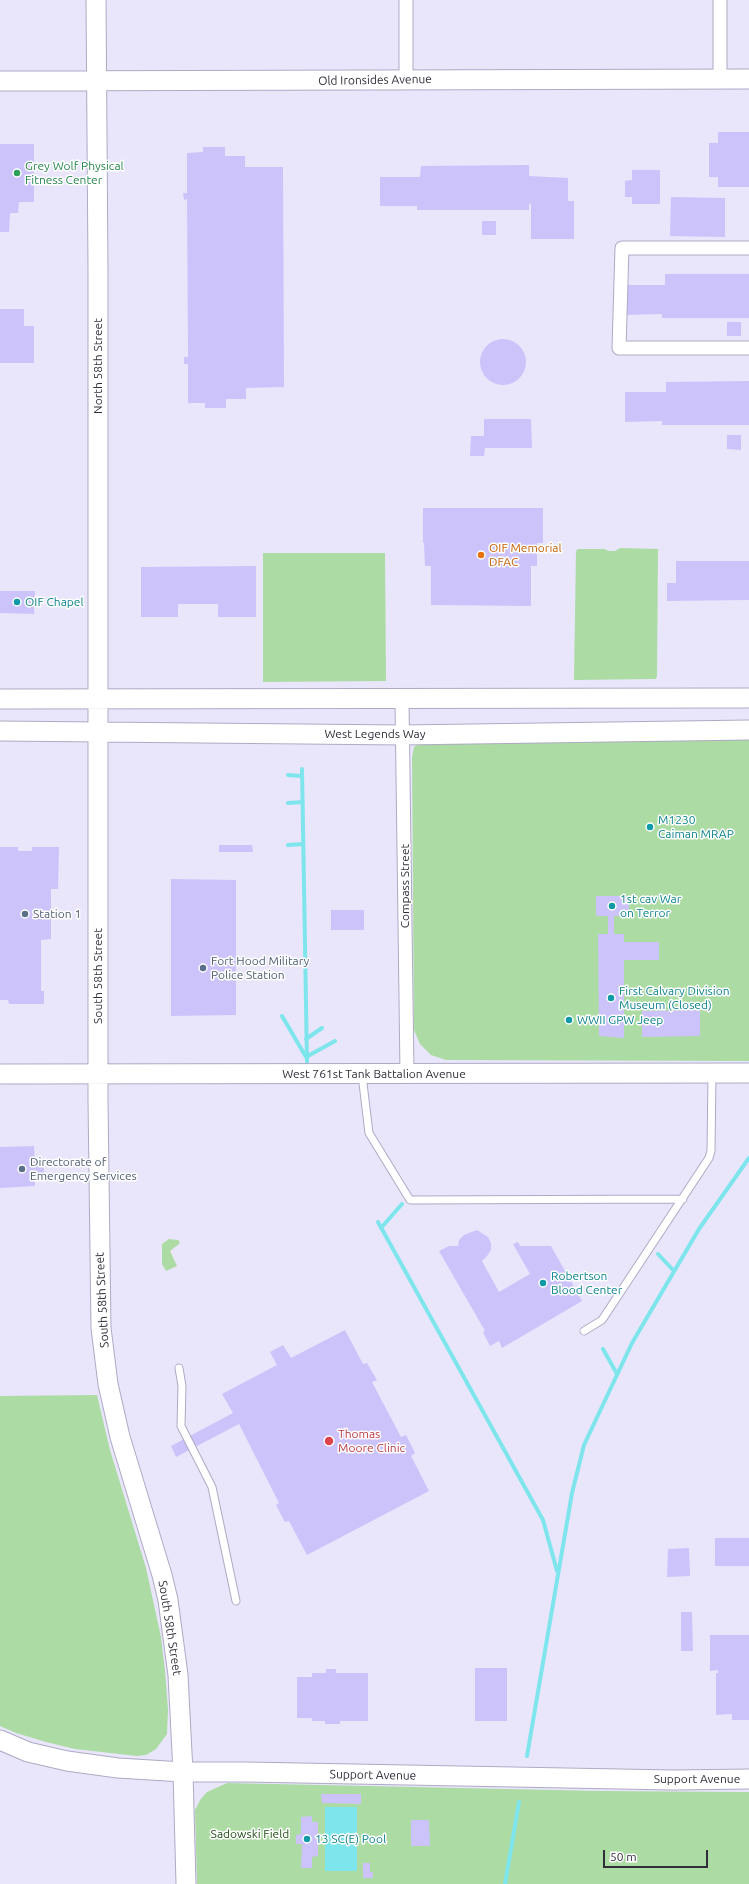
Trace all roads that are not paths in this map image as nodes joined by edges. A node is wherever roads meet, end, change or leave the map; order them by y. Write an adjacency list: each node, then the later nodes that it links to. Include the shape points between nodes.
1 (96, 0): 8 (street, North 58th Street)
2 (406, 0): 4 (street)
3 (720, 0): 5 (street)
4 (406, 79): 5 (street, Old Ironsides Avenue); 8 (street, Old Ironsides Avenue)
5 (720, 79): 6 (street, Old Ironsides Avenue)
6 (749, 79)
7 (0, 81): 8 (street, Old Ironsides Avenue)
8 (97, 81): 13 (street, North 58th Street)
9 (749, 248): 10 (street, via 622,248 619,348)
10 (749, 348)
11 (749, 698): 14 (street)
12 (0, 699): 13 (street)
13 (98, 699): 14 (street); 17 (street, North 58th Street)
14 (402, 700): 18 (street, Compass Street)
15 (749, 730): 18 (street, West Legends Way)
16 (0, 731): 17 (street, West Legends Way)
17 (98, 731): 18 (street, West Legends Way); 23 (street, South 58th Street)
18 (402, 735): 19 (street, Compass Street)
19 (407, 1073): 20 (street, West 761st Tank Battalion Avenue); 24 (street, West 761st Tank Battalion Avenue)
20 (712, 1073): 21 (street, West 761st Tank Battalion Avenue); 25 (lane, via 711,1151)
21 (749, 1073)
22 (0, 1074): 23 (street, West 761st Tank Battalion Avenue)
23 (98, 1074): 24 (street, West 761st Tank Battalion Avenue); 30 (street, South 58th Street, via 101,1328 108,1384 120,1437 168,1600 178,1675)
24 (362, 1074): 25 (lane, via 369,1132 410,1200)
25 (683, 1200): 26 (lane, via 602,1320)
26 (584, 1331)
27 (179, 1368): 28 (lane, via 182,1386 181,1426 212,1487)
28 (236, 1602)
29 (0, 1740): 30 (street, Support Avenue, via 28,1752 67,1761 118,1768)
30 (183, 1772): 31 (street, Support Avenue); 32 (street, South 58th Street)
31 (749, 1779)
32 (186, 1884)

